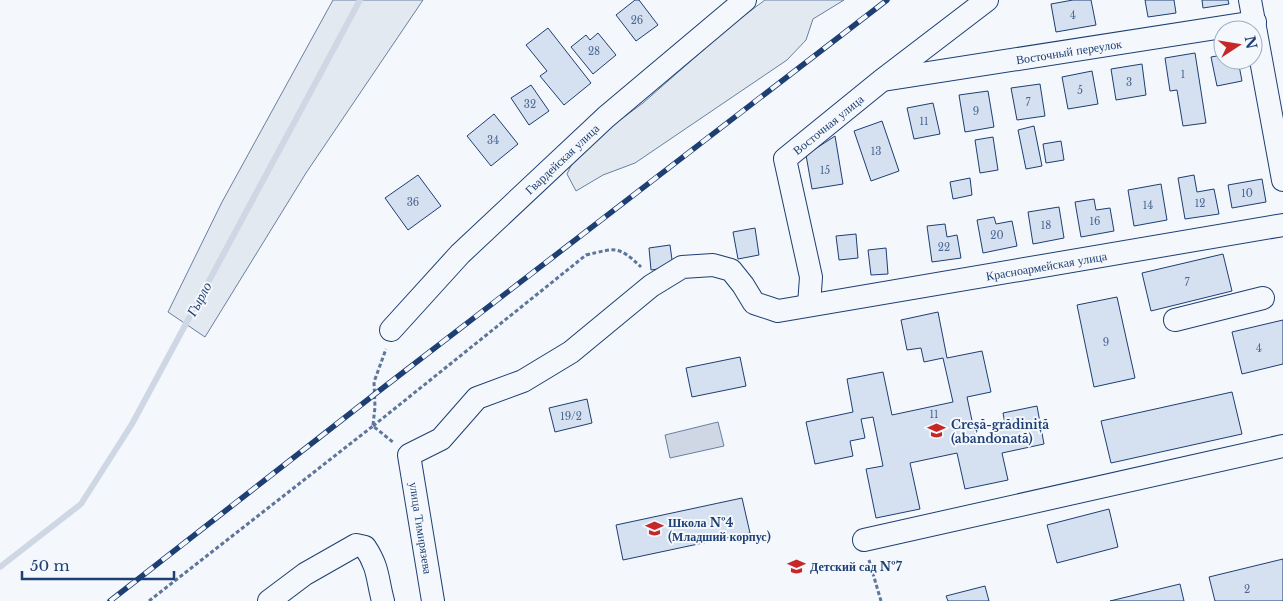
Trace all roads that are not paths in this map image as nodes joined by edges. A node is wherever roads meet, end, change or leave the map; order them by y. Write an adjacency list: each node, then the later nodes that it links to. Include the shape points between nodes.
1 (745, 0): 10 (street, Гвардейская улица, via 606,117 460,254)
2 (987, 0): 4 (street, Восточная улица)
3 (1253, 11): 4 (street, Восточный переулок); 5 (street)
4 (881, 81): 8 (street, Восточная улица, via 785,159 811,277)
5 (1283, 180)
6 (1283, 225): 8 (street, Красноармейская улица)
7 (1263, 298): 9 (street)
8 (809, 305): 12 (street, Красноармейская улица, via 778,311 754,303 731,270 713,264 682,267 656,283 571,352 523,381 477,398 441,439)
9 (1176, 320)
10 (390, 330)
11 (1283, 446): 13 (street)
12 (409, 455): 16 (street, улица Тимирязева)
13 (864, 540)
14 (269, 601): 15 (street, via 305,574 356,545 365,547 372,557)
15 (383, 601)
16 (433, 601)

